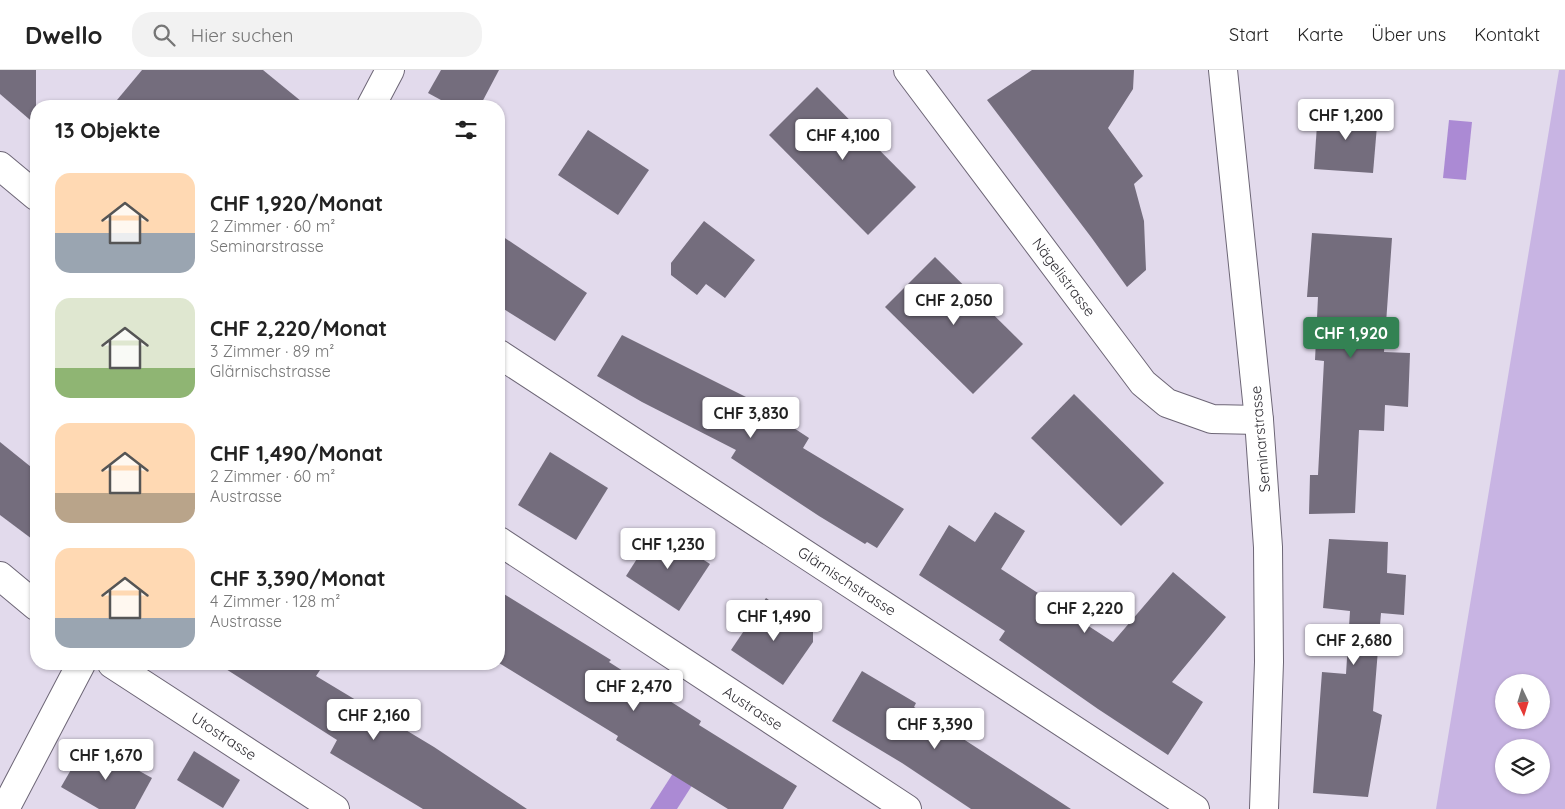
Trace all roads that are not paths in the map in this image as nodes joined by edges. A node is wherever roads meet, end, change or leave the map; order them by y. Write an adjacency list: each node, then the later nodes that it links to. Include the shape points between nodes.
1 (390, 70): 4 (street)
2 (908, 70): 8 (street, Nägelistrasse, via 1143,383 1167,403 1212,419)
3 (1223, 70): 8 (street, Seminarstrasse)
4 (374, 100)
5 (0, 166): 6 (street)
6 (30, 191)
7 (505, 358): 17 (street, Glärnischstrasse)
8 (1259, 420): 18 (street, Seminarstrasse, via 1268,547 1269,662)
9 (505, 545): 16 (street, Austrasse)
10 (0, 576): 11 (street)
11 (30, 601)
12 (79, 670): 14 (street)
13 (121, 670): 15 (street, Utostrasse)
14 (4, 809)
15 (336, 809)
16 (907, 809)
17 (1195, 809)
18 (1264, 809)

